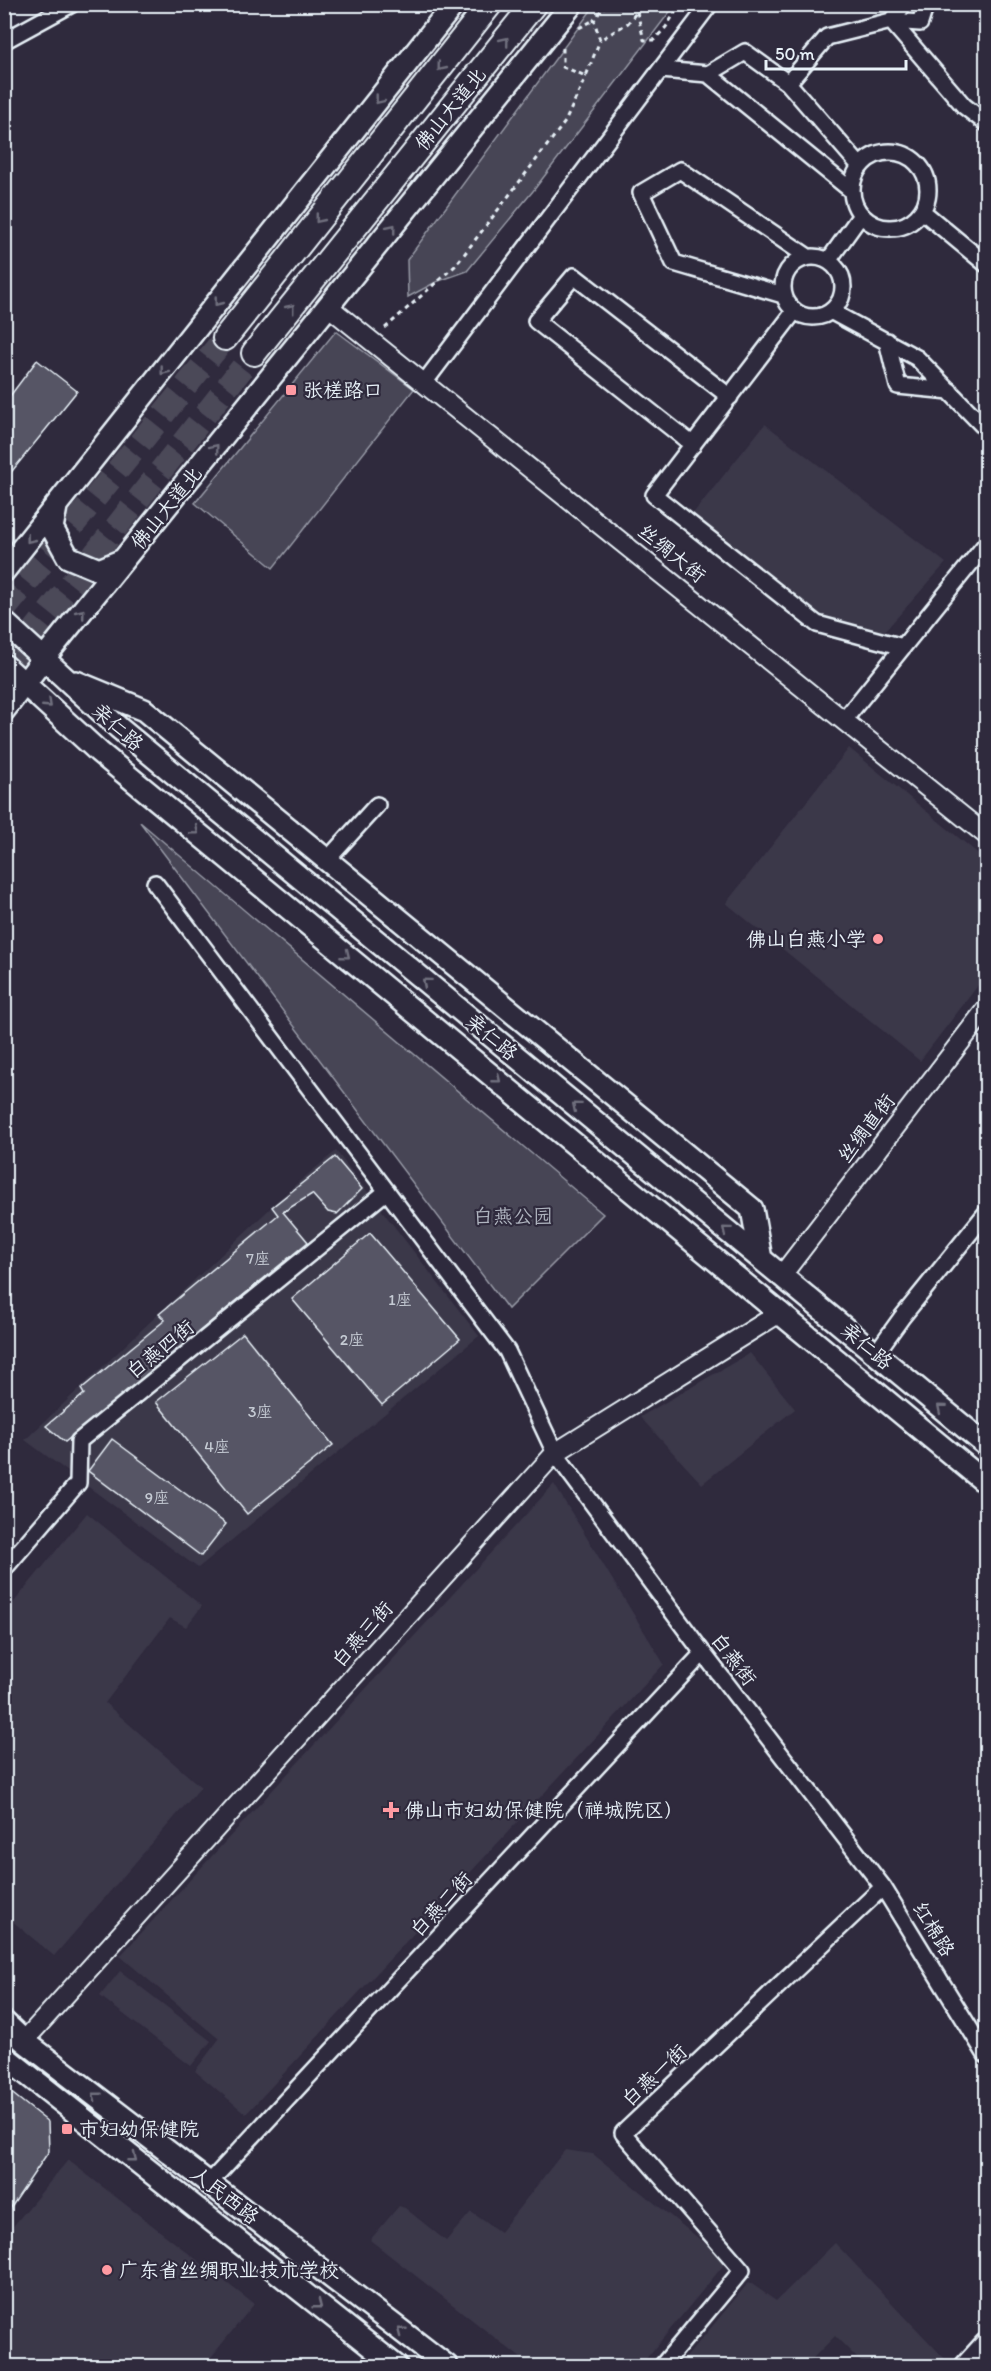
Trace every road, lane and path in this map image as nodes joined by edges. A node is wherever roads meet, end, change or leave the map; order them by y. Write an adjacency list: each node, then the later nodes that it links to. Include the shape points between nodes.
1 (72, 4): 17 (street)
2 (454, 4): 44 (main road, one-way to 44)
3 (490, 4): 35 (highway, 佛山大道北, one-way to 35)
4 (534, 4): 38 (highway, 佛山大道北, one-way to 4)
5 (572, 4): 32 (main road, 佛山大道北, one-way to 5)
6 (606, 4): 13 (path)
7 (643, 4): 12 (path)
8 (673, 4): 12 (path, via 676,11 654,40 644,40)
9 (710, 4): 19 (street)
10 (904, 4): 14 (street)
11 (926, 4): 14 (street, via 920,23)
12 (637, 12): 16 (path, via 628,23)
13 (594, 20): 15 (path); 16 (path)
14 (891, 21): 22 (street, via 827,37); 23 (street, via 964,106)
15 (573, 31)
16 (600, 40): 21 (path)
17 (4, 41)
18 (563, 47): 21 (path, via 562,67)
19 (661, 70): 20 (street); 39 (street)
20 (708, 74): 22 (street, via 745,52); 25 (street)
21 (586, 76): 36 (path, via 565,122 456,265)
22 (788, 83): 24 (street)
23 (987, 123)
24 (860, 166): 25 (street); 26 (street, via 882,153 907,157 925,176 927,200)
25 (852, 191): 27 (street)
26 (922, 211): 27 (street, via 904,226 892,228 881,227); 30 (street)
27 (861, 215): 29 (street)
28 (808, 257): 29 (street); 31 (street, via 798,260 784,275); 31 (street, via 680,170 641,194 674,263)
29 (828, 261): 34 (street, via 841,276 843,285)
30 (987, 264)
31 (783, 295): 33 (street)
32 (329, 306): 36 (street, 丝绸大街); 46 (main road, 佛山大道北, one-way to 32)
33 (794, 312): 34 (street, via 813,318); 41 (street)
34 (832, 312): 37 (street)
35 (225, 338)
36 (371, 340): 39 (street, 丝绸大街)
37 (886, 341): 40 (street, via 917,358); 40 (street, via 898,386)
38 (254, 353)
39 (424, 383): 55 (street, 丝绸大街)
40 (950, 391): 42 (street)
41 (730, 397): 43 (street); 43 (street, via 574,276 536,321)
42 (987, 429)
43 (693, 445): 49 (street, via 654,495 817,624)
44 (56, 507): 46 (main road, via 52,528 68,557 99,570); 47 (main road, one-way to 47)
45 (987, 544): 49 (street)
46 (125, 559): 50 (main road, 佛山大道北, one-way to 46)
47 (4, 571)
48 (4, 622): 50 (main road, 亲仁路)
49 (903, 647): 55 (street)
50 (44, 658): 52 (main road, 亲仁路); 53 (main road, 佛山大道北)
51 (4, 665): 53 (main road, 亲仁路)
52 (65, 678): 58 (main road, via 144,710); 63 (main road, 亲仁路, one-way to 52, via 119,729)
53 (25, 683): 54 (main road, 佛山大道北); 65 (main road, 亲仁路, one-way to 65, via 108,760)
54 (4, 710)
55 (844, 720): 57 (street, 丝绸大街)
56 (377, 805): 58 (street)
57 (987, 835)
58 (327, 860): 63 (main road, via 752,1209)
59 (155, 883): 61 (street, 白燕街)
60 (987, 1009): 64 (street, 丝绸直街)
61 (387, 1191): 68 (street, 白燕街, via 507,1351); 70 (street, 白燕四街, via 79,1441 78,1483)
62 (987, 1213): 66 (street)
63 (761, 1259): 64 (main road, 亲仁路)
64 (782, 1275): 66 (main road, 亲仁路)
65 (781, 1312): 68 (street, 白燕三街); 69 (main road, 亲仁路)
66 (876, 1353): 67 (main road, 亲仁路, one-way to 66)
67 (987, 1445)
68 (555, 1453): 71 (street, 白燕街); 74 (street, 白燕三街)
69 (987, 1483)
70 (4, 1569)
71 (703, 1653): 72 (street, 白燕街); 77 (street, 白燕二街)
72 (884, 1887): 75 (street, 红棉路); 81 (street, 白燕一街, via 623,2133 742,2270)
73 (4, 2022): 74 (main road, 人民西路)
74 (24, 2041): 77 (main road, 人民西路, one-way to 74)
75 (987, 2055)
76 (4, 2056): 79 (main road, 人民西路, one-way to 79)
77 (209, 2183): 80 (main road, 人民西路, one-way to 77)
78 (987, 2344): 82 (main road)
79 (396, 2367)
80 (447, 2367)
81 (662, 2367)
82 (966, 2367)

